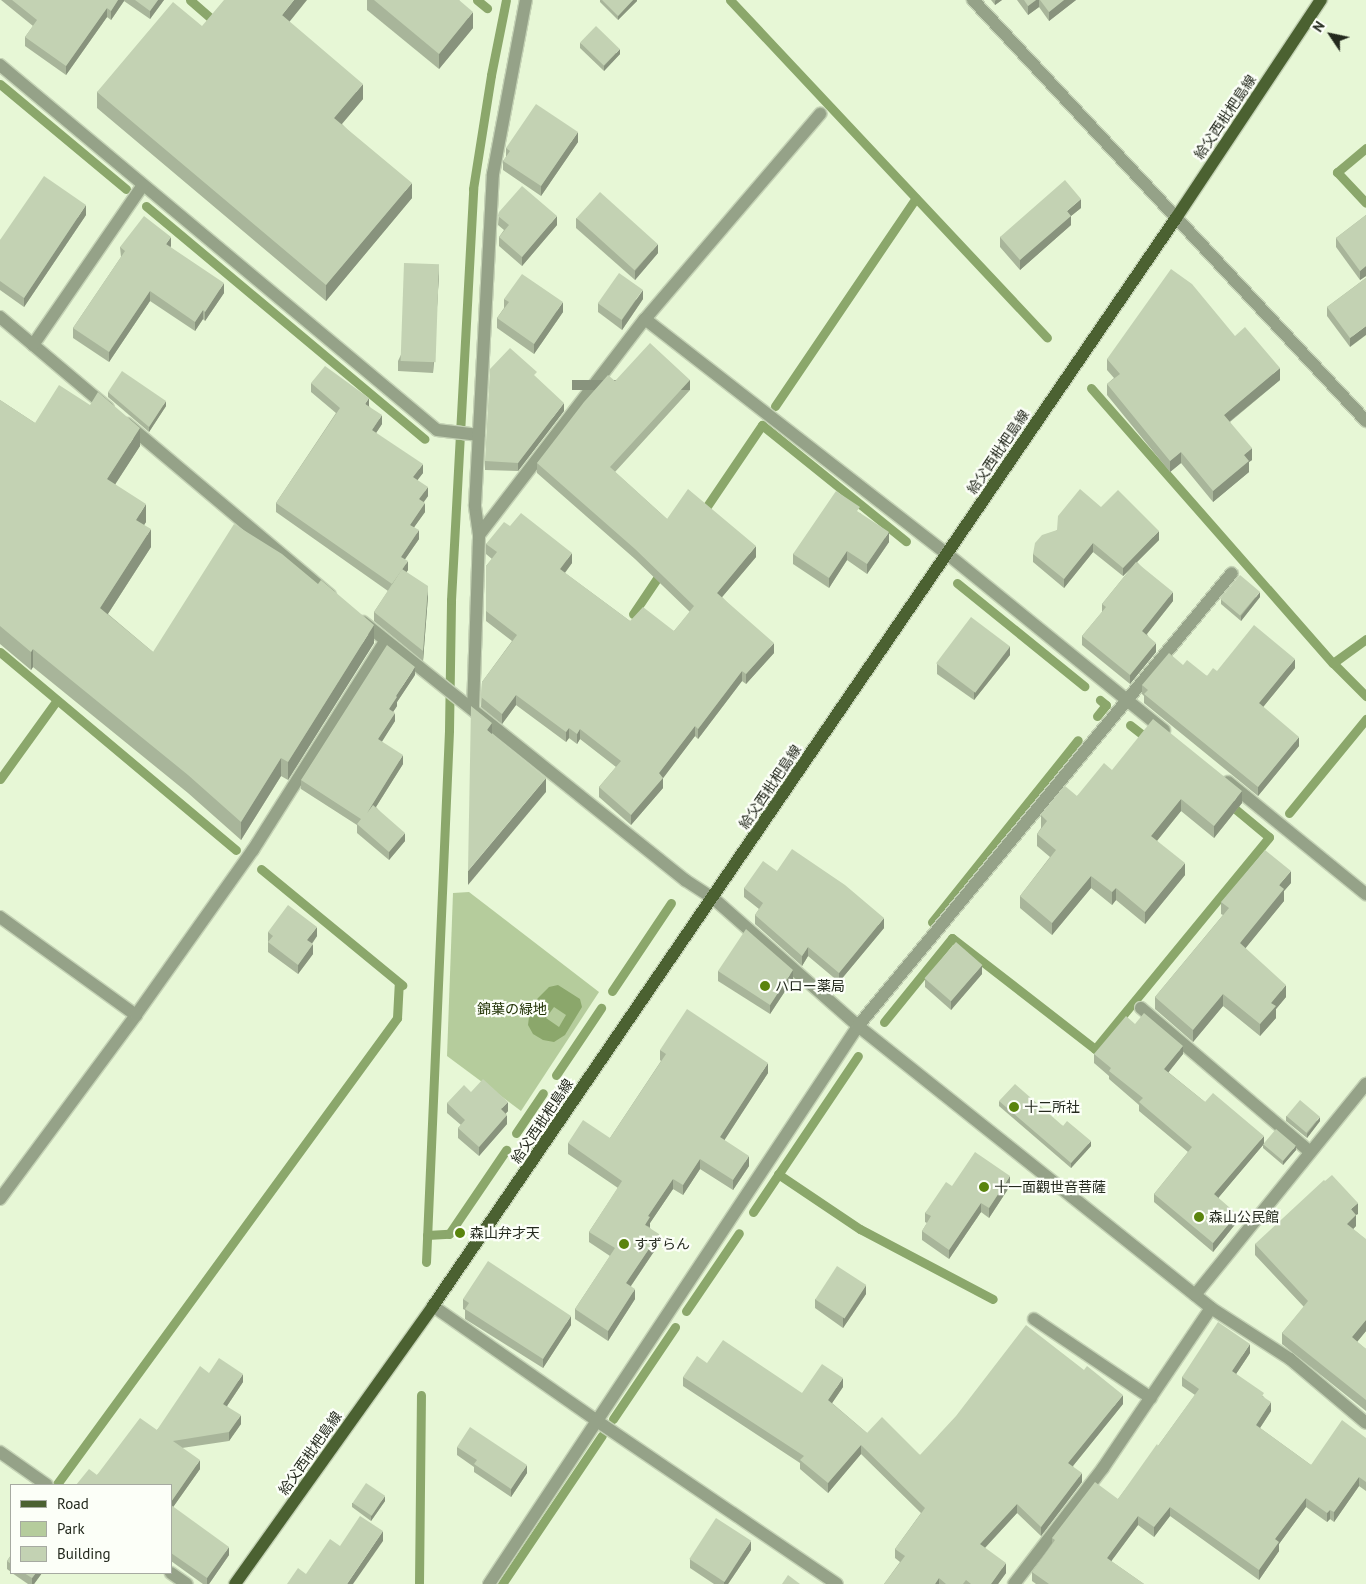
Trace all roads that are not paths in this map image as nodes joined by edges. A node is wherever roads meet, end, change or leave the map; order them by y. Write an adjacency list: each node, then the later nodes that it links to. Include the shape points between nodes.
1 (526, 0): 12 (street, via 493,174)
2 (973, 0): 7 (street)
3 (1321, 0): 7 (main road, 給父西枇杷島線)
4 (0, 65): 6 (street)
5 (820, 114): 9 (street)
6 (143, 184): 10 (street); 12 (street, via 437,430)
7 (1176, 218): 11 (street); 14 (main road, 給父西枇杷島線)
8 (0, 317): 10 (street)
9 (645, 319): 13 (street); 14 (street)
10 (33, 345): 16 (street)
11 (1366, 421)
12 (475, 434): 13 (street)
13 (478, 535): 20 (street)
14 (946, 553): 19 (street); 24 (main road, 給父西枇杷島線)
15 (1232, 573): 19 (street)
16 (339, 602)
17 (354, 615): 18 (street)
18 (385, 641): 20 (street); 27 (street, via 253,850)
19 (1128, 700): 21 (street); 28 (street)
20 (469, 706): 24 (street, via 685,880)
21 (1174, 738)
22 (1220, 775): 23 (street)
23 (1366, 894)
24 (713, 898): 28 (street); 33 (main road, 給父西枇杷島線)
25 (0, 917): 27 (street)
26 (1141, 1008): 30 (street)
27 (136, 1015): 31 (street)
28 (858, 1026): 32 (street); 37 (street)
29 (1366, 1084): 30 (street)
30 (1310, 1152): 32 (street)
31 (0, 1199)
32 (1195, 1295): 34 (street)
33 (433, 1306): 37 (street); 43 (main road, 給父西枇杷島線)
34 (1211, 1308): 36 (street); 38 (street, via 1290,1359)
35 (1034, 1318): 36 (street)
36 (1150, 1398): 46 (street, via 1103,1468)
37 (596, 1421): 44 (street); 45 (street)
38 (1366, 1423)
39 (0, 1452): 40 (street)
40 (46, 1484)
41 (172, 1574): 42 (street)
42 (187, 1584)
43 (235, 1584)
44 (489, 1584)
45 (837, 1584)
46 (1014, 1584)

